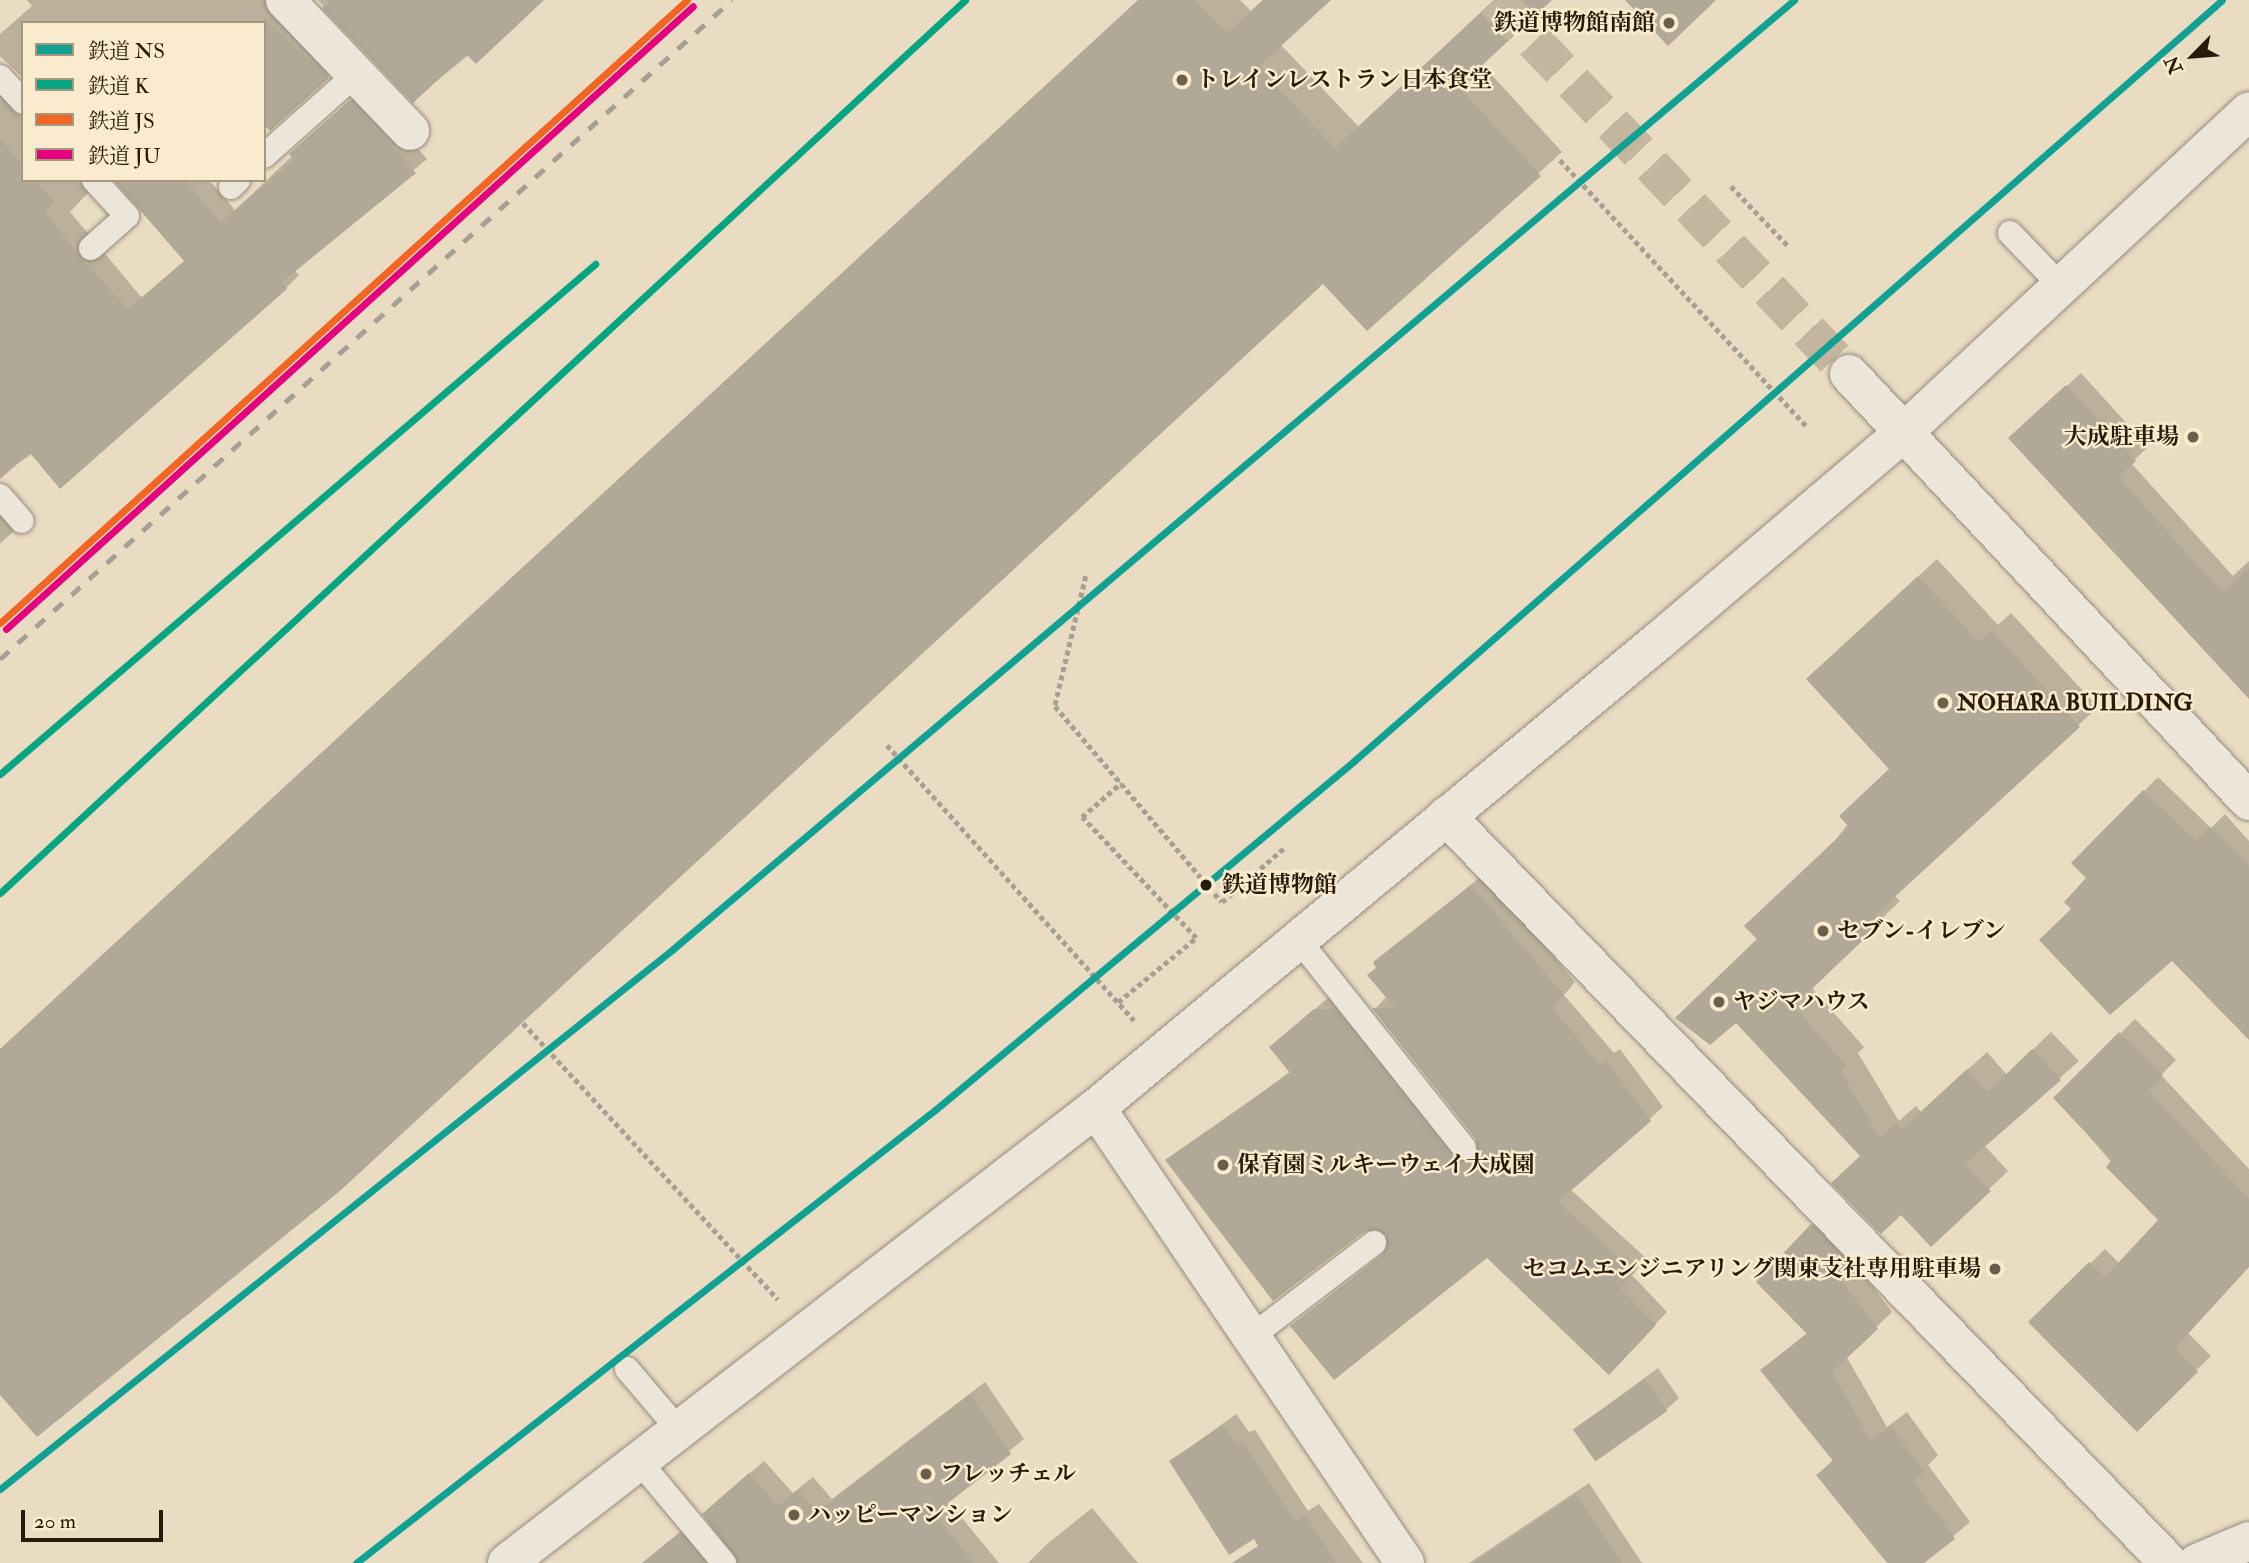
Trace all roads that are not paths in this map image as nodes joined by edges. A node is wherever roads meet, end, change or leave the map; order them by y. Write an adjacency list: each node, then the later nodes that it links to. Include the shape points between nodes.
1 (285, 0): 2 (street)
2 (356, 74): 6 (street); 7 (lane)
3 (0, 78): 4 (lane)
4 (21, 100)
5 (2249, 111): 11 (street)
6 (410, 131)
7 (266, 154)
8 (96, 182): 10 (lane, via 127,216)
9 (2010, 233): 11 (lane)
10 (91, 248)
11 (2061, 286): 13 (street)
12 (1849, 374): 13 (street)
13 (1904, 432): 16 (street); 17 (street)
14 (0, 496): 15 (lane)
15 (22, 520)
16 (2242, 782)
17 (1446, 816): 18 (street); 30 (street)
18 (1298, 939): 19 (street); 20 (lane)
19 (1096, 1108): 22 (street); 24 (street)
20 (1464, 1148)
21 (1374, 1243): 22 (lane)
22 (1251, 1337): 29 (street)
23 (627, 1369): 24 (lane)
24 (679, 1430): 25 (street)
25 (639, 1461): 27 (street); 28 (lane)
26 (2249, 1541): 31 (street)
27 (507, 1563)
28 (724, 1563)
29 (1405, 1563)
30 (2169, 1563)
31 (2197, 1563)

